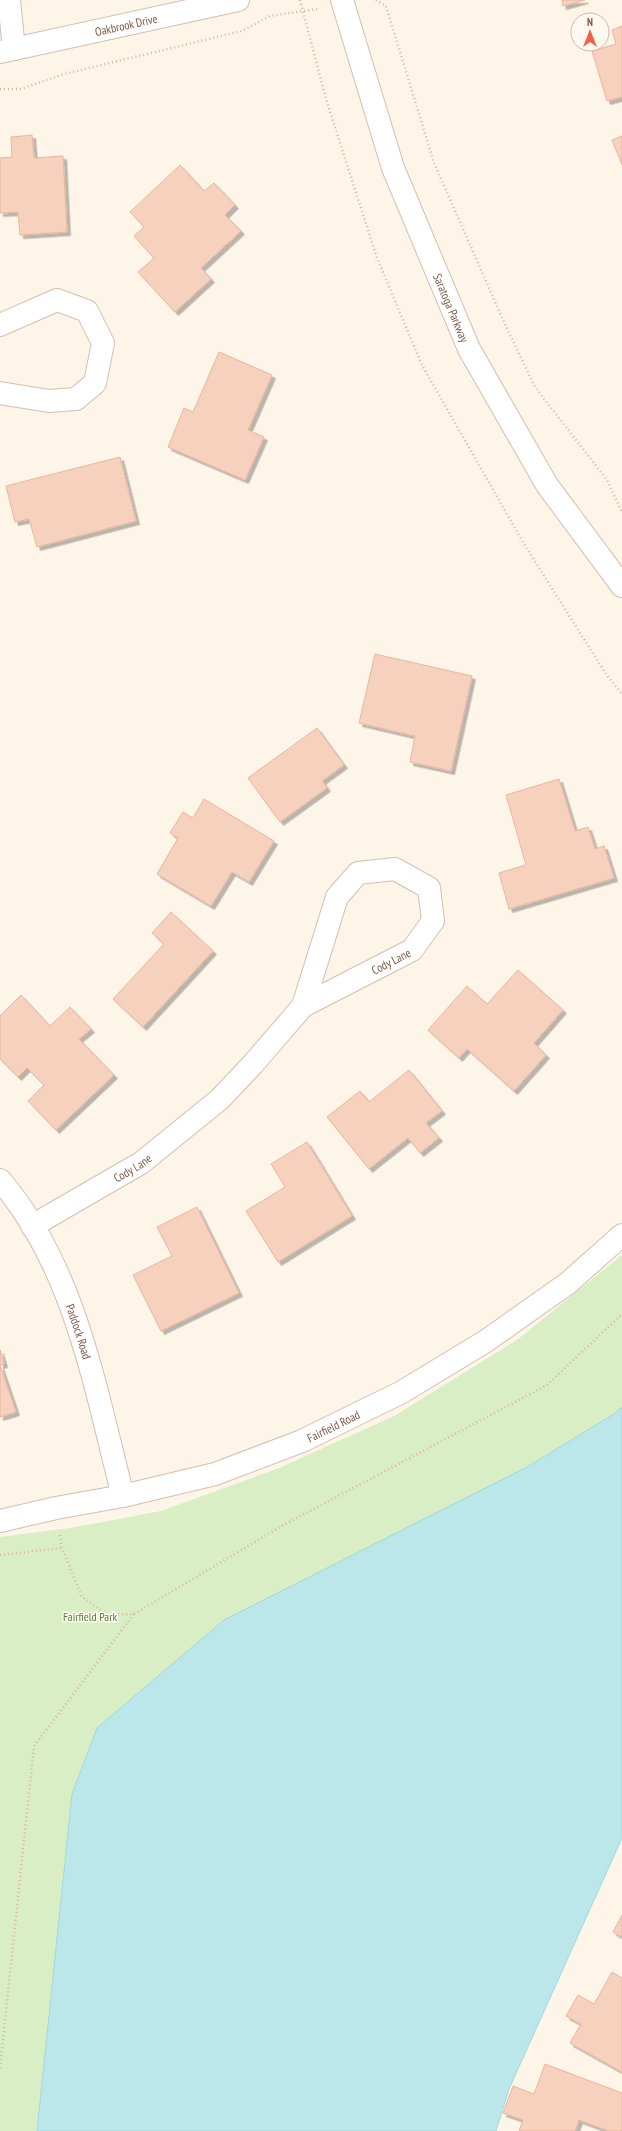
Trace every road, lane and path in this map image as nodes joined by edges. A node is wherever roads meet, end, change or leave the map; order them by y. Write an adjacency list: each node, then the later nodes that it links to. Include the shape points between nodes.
1 (9, 0): 7 (street, Oakbrook Drive)
2 (238, 0): 7 (street, Oakbrook Drive)
3 (300, 0): 6 (path)
4 (376, 0): 11 (path, via 386,6 434,163 535,387 607,480)
5 (343, 2): 6 (path); 12 (street, Saratoga Parkway, via 393,168 469,349 547,485)
6 (304, 10): 8 (path, via 270,16 242,31 64,74 21,89); 13 (path, via 326,99 377,258 422,365 524,544 606,674)
7 (7, 50)
8 (0, 89)
9 (0, 326): 10 (street, via 57,300 87,311 103,343 95,383 76,399 49,401)
10 (0, 393)
11 (622, 512)
12 (622, 586)
13 (622, 694)
14 (303, 1006): 14 (street, Cody Lane, via 412,950 433,921 429,888 395,869 358,873 337,897); 16 (street, Cody Lane, via 220,1099 177,1134 141,1163)
15 (0, 1180): 16 (street, Paddock Road)
16 (32, 1226): 19 (street, Paddock Road, via 63,1285 80,1334)
17 (622, 1235): 19 (street, Fairfield Road, via 568,1283 486,1340 402,1392 302,1441 215,1474)
18 (622, 1314): 24 (path, via 547,1385 280,1527)
19 (123, 1496): 20 (street, Fairfield Road)
20 (56, 1508): 21 (street, Fairfield Road); 22 (path)
21 (0, 1521)
22 (62, 1548): 23 (path); 24 (path, via 82,1597 108,1615)
23 (0, 1555)
24 (134, 1614): 25 (path, via 34,1746)
25 (0, 2068)

